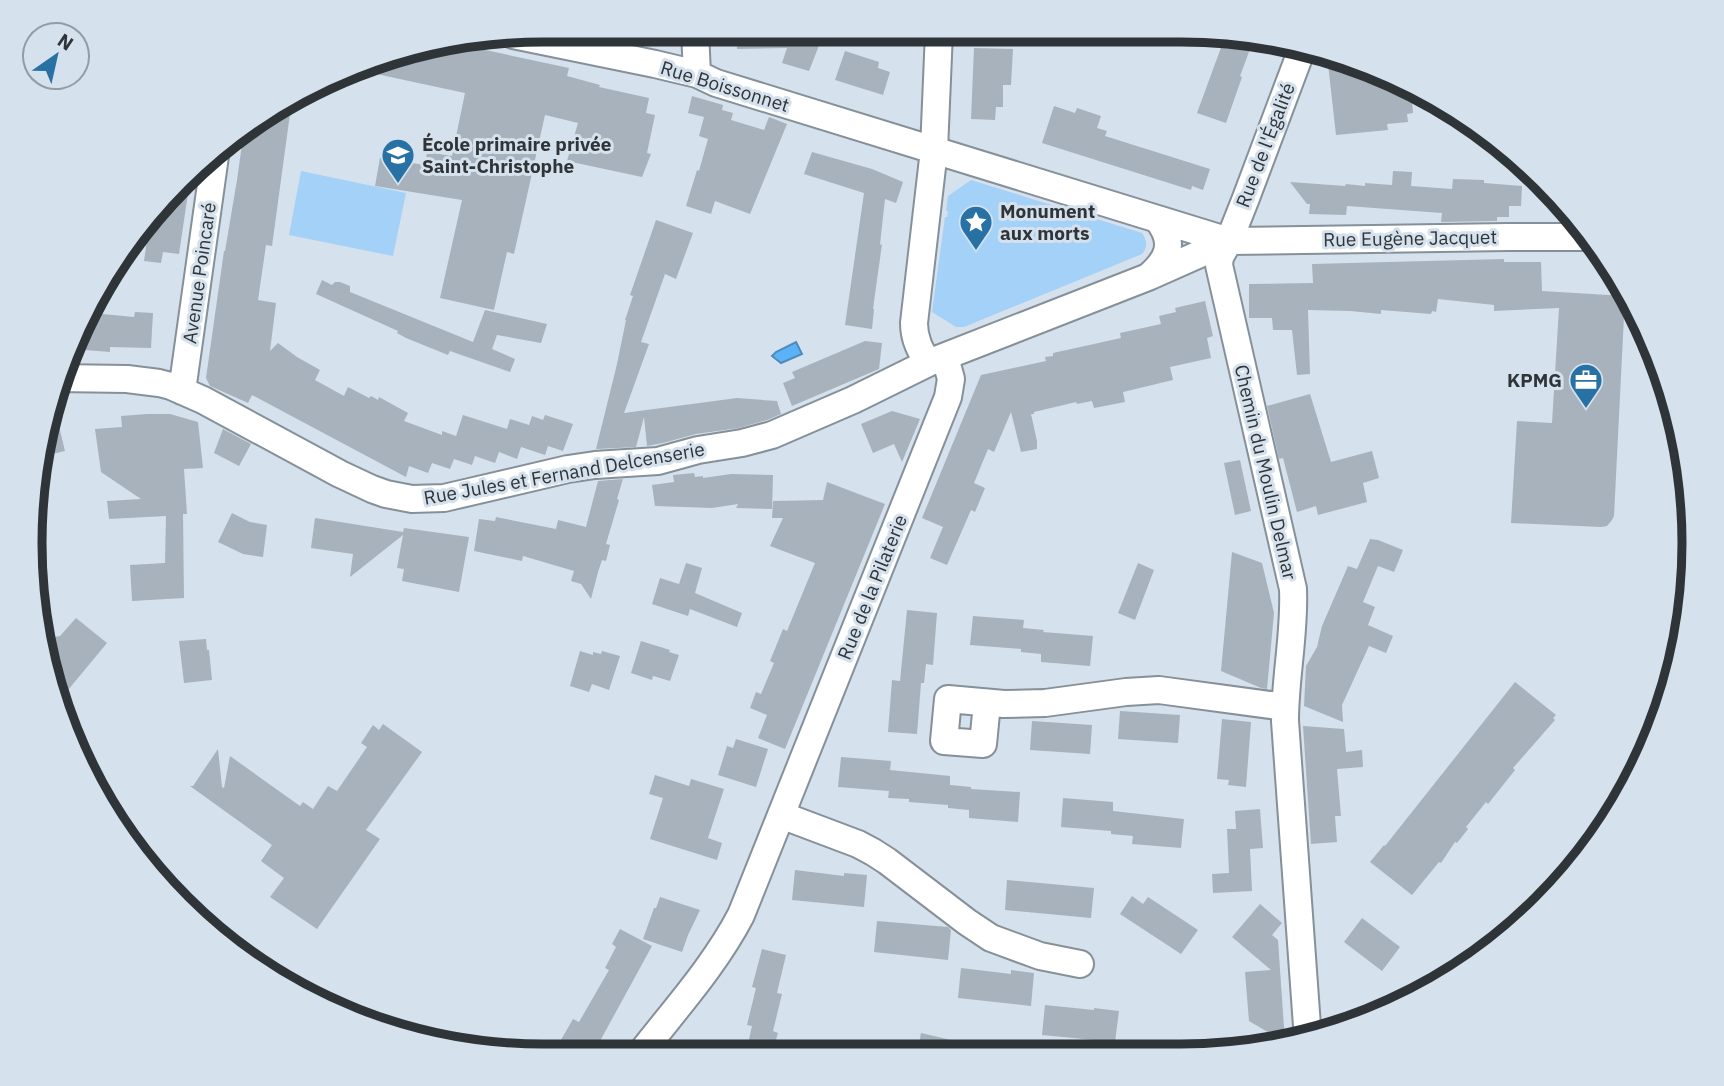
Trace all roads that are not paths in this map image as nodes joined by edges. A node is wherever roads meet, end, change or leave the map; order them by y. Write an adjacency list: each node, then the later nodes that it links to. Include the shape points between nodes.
1 (548, 42): 5 (street, Rue Boissonnet)
2 (696, 42): 5 (street)
3 (939, 42): 6 (street, Rue de la Pilaterie)
4 (1299, 56): 10 (street, Rue de l'Égalité)
5 (697, 74): 6 (street, Rue Boissonnet)
6 (934, 150): 8 (street, Rue Boissonnet); 12 (street, Rue de la Pilaterie, via 914,333 918,346)
7 (214, 165): 14 (street, Avenue Poincaré)
8 (1158, 220): 10 (street, Rue Boissonnet); 11 (street, via 1168,237 1168,250)
9 (1577, 237): 10 (street, Rue Eugène Jacquet)
10 (1229, 241): 11 (street, Rue Jules et Fernand Delcenserie); 16 (street, Chemin du Moulin Delmar, via 1219,265 1293,589)
11 (1148, 277): 12 (street, Rue Jules et Fernand Delcenserie)
12 (937, 360): 14 (street, Rue Jules et Fernand Delcenserie, via 759,439 658,461 568,469 427,499 386,494 366,486); 17 (street, Rue de la Pilaterie, via 951,379 948,397)
13 (70, 378): 14 (street, Rue Jules et Fernand Delcenserie, via 127,379)
14 (182, 391)
15 (987, 703): 16 (street, via 1045,704 1159,690)
16 (1285, 707): 19 (street, Chemin du Moulin Delmar)
17 (781, 815): 18 (street, via 873,852 991,938 1040,956); 20 (street, Rue de la Pilaterie, via 732,932)
18 (1080, 964)
19 (1307, 1028)
20 (653, 1044)

